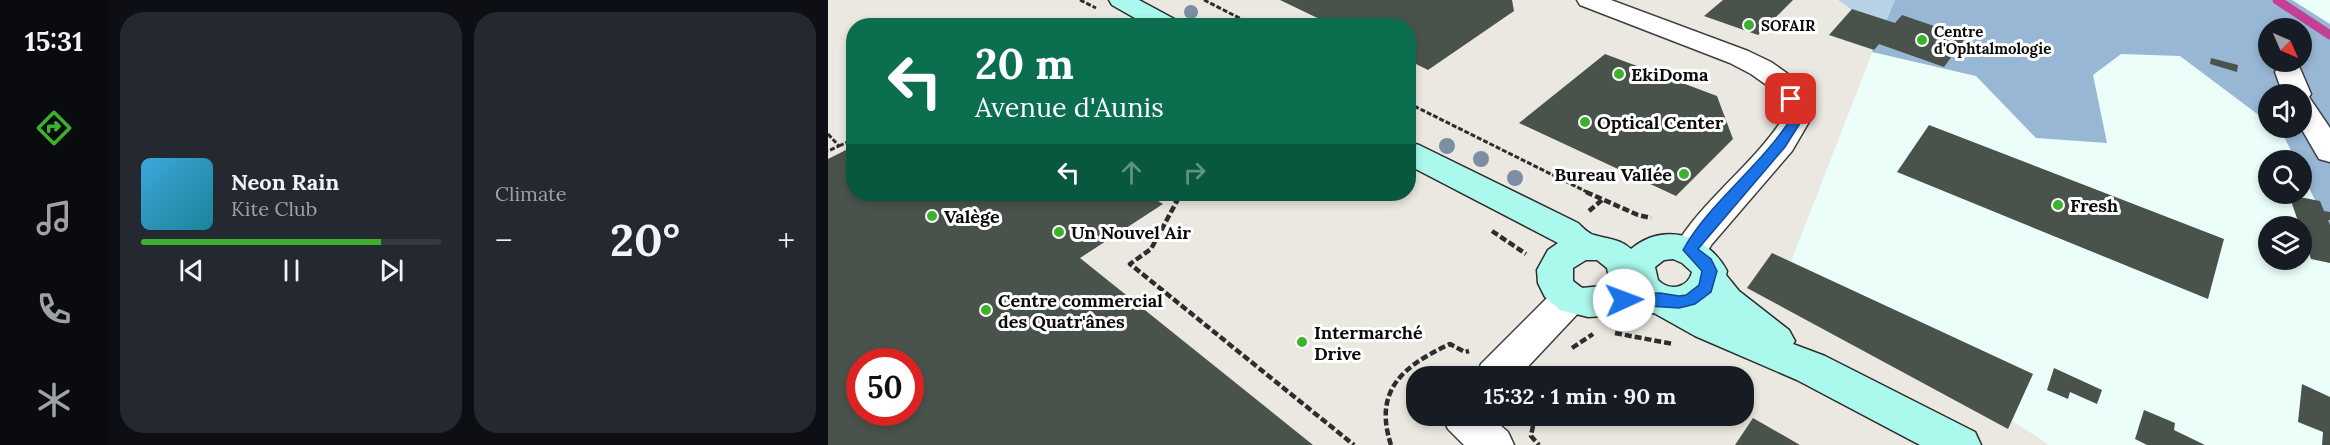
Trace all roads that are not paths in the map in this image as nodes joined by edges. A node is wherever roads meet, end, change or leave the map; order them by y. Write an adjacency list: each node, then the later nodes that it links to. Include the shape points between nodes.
1 (1121, 0): 3 (main road)
2 (1589, 0): 10 (street, via 1746,60 1778,80 1791,99 1796,120 1781,144)
3 (1154, 18)
4 (2312, 122): 5 (street)
5 (2330, 152)
6 (1416, 156): 7 (main road)
7 (1489, 194): 8 (main road); 12 (main road, via 1546,246)
8 (1583, 242): 9 (main road); 12 (main road, via 1557,263); 14 (main road, via 1617,256 1624,263 1627,280 1623,289)
9 (1655, 249): 10 (main road, via 1666,246); 13 (main road, via 1640,261 1637,278 1649,294)
10 (1690, 250): 11 (main road, via 1706,263)
11 (1710, 280): 13 (main road, via 1690,300); 16 (main road, via 1726,301)
12 (1562, 285): 14 (main road, via 1594,303); 15 (street)
13 (1664, 300): 14 (main road); 16 (main road, via 1708,325)
14 (1606, 301)
15 (1484, 363)
16 (1811, 368): 19 (main road)
17 (1473, 426): 18 (street)
18 (1493, 445)
19 (1959, 445)

